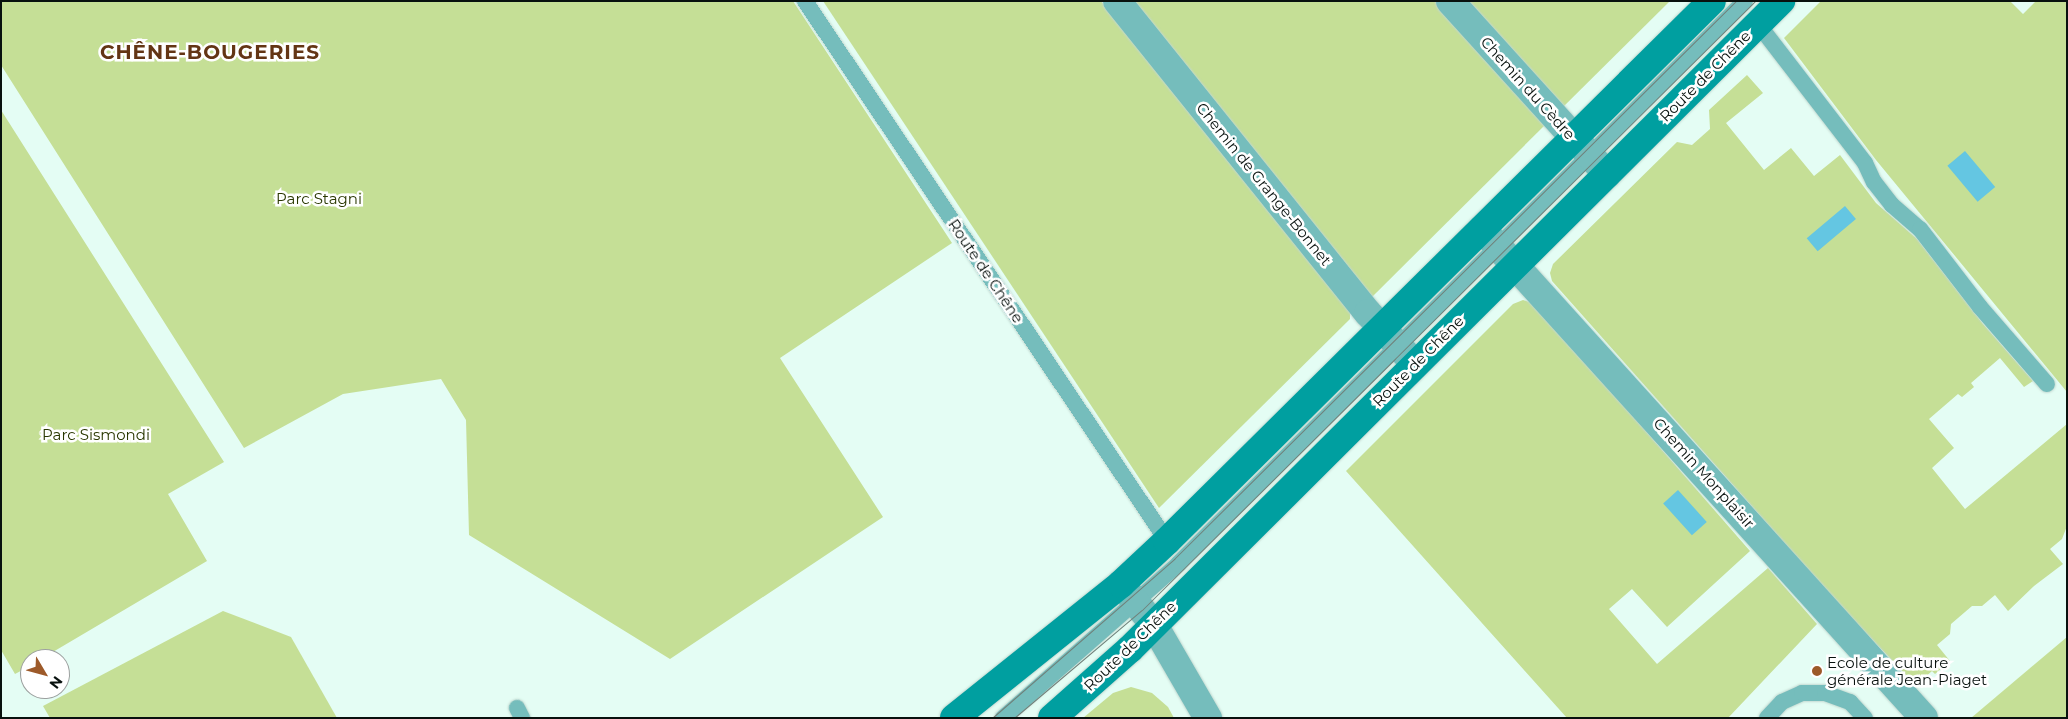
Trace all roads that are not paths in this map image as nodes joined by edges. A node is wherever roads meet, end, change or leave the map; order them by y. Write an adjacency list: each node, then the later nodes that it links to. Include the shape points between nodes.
1 (805, 1): 11 (lane, Route de Chêne)
2 (1117, 1): 9 (street, Chemin de Grange-Bonnet)
3 (1450, 1): 7 (street, Chemin du Cèdre)
4 (1712, 1): 7 (main road, Route de Chêne)
5 (1780, 1): 6 (main road, Route de Chêne)
6 (1751, 12): 7 (main road, Route de Chêne); 10 (lane, via 1865,163 1874,182 1892,205 1920,228 1980,307)
7 (1590, 156): 8 (main road, Route de Chêne); 8 (main road, Route de Chêne)
8 (1499, 246): 9 (main road, Route de Chêne); 9 (main road, Route de Chêne); 20 (street, Chemin Monplaisir)
9 (1398, 346): 11 (main road, Route de Chêne); 12 (lane); 13 (main road, Route de Chêne)
10 (2047, 384)
11 (1167, 541): 12 (main road, Route de Chêne)
12 (1129, 594): 13 (street); 14 (main road, Route de Chêne); 15 (lane)
13 (1154, 625): 16 (main road, Route de Chêne); 17 (street)
14 (954, 718)
15 (1003, 718)
16 (1052, 718)
17 (1208, 718)
18 (1767, 718): 19 (lane, via 1782,702 1802,693 1825,693 1850,702)
19 (1865, 718)
20 (1924, 718)

